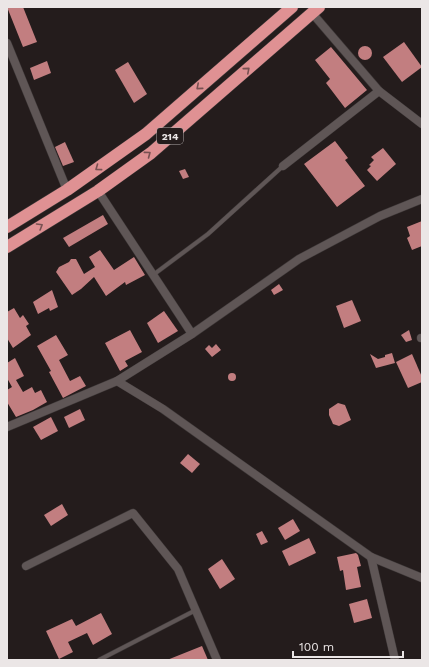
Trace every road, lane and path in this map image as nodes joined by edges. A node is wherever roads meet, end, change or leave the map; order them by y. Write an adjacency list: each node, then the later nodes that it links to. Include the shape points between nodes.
1 (292, 7): 7 (highway, 214, one-way to 7, via 146,134)
2 (315, 10): 4 (street); 8 (highway, 214, one-way to 2, via 151,153)
3 (7, 42): 7 (street)
4 (379, 91): 5 (street); 6 (street)
5 (422, 124)
6 (283, 166): 12 (lane, via 208,234)
7 (67, 190): 10 (highway, 214)
8 (98, 192): 11 (highway, 214, one-way to 8); 12 (street)
9 (422, 199): 13 (street, via 380,216 299,259)
10 (7, 227)
11 (7, 247)
12 (153, 275): 13 (street)
13 (192, 334): 14 (street)
14 (117, 381): 15 (street); 16 (street, via 163,409)
15 (7, 427)
16 (371, 557): 18 (street); 22 (street)
17 (26, 566): 19 (street, via 133,512 178,569)
18 (422, 578)
19 (196, 610): 20 (lane); 21 (street)
20 (99, 660)
21 (217, 660)
22 (395, 660)

